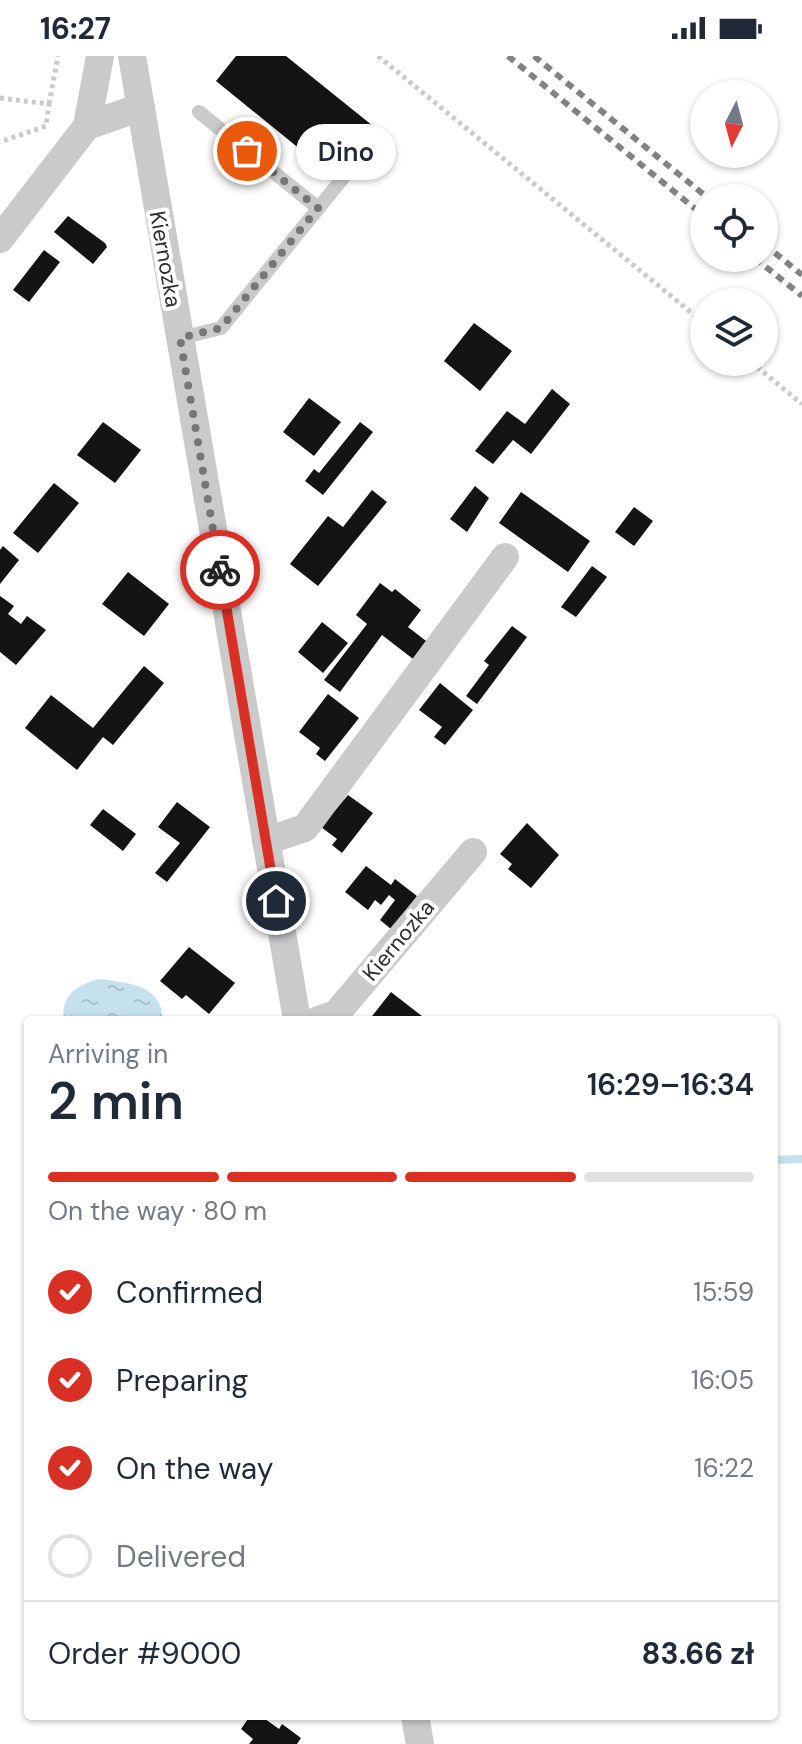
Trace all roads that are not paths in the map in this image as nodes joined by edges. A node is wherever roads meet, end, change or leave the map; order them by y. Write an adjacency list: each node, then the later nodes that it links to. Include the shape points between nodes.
1 (100, 56): 5 (street)
2 (132, 56): 3 (street, Kiernozka)
3 (141, 107): 5 (street); 9 (street, Kiernozka)
4 (199, 112): 7 (lane)
5 (87, 126): 8 (street)
6 (369, 146): 7 (lane)
7 (318, 208): 9 (lane, via 221,328)
8 (0, 239)
9 (180, 338): 11 (street, Kiernozka)
10 (505, 557): 11 (street, via 305,828)
11 (266, 841): 13 (street, Kiernozka)
12 (473, 852): 14 (street, Kiernozka)
13 (296, 1016)
14 (330, 1016)
15 (416, 1720): 16 (street)
16 (420, 1744)

